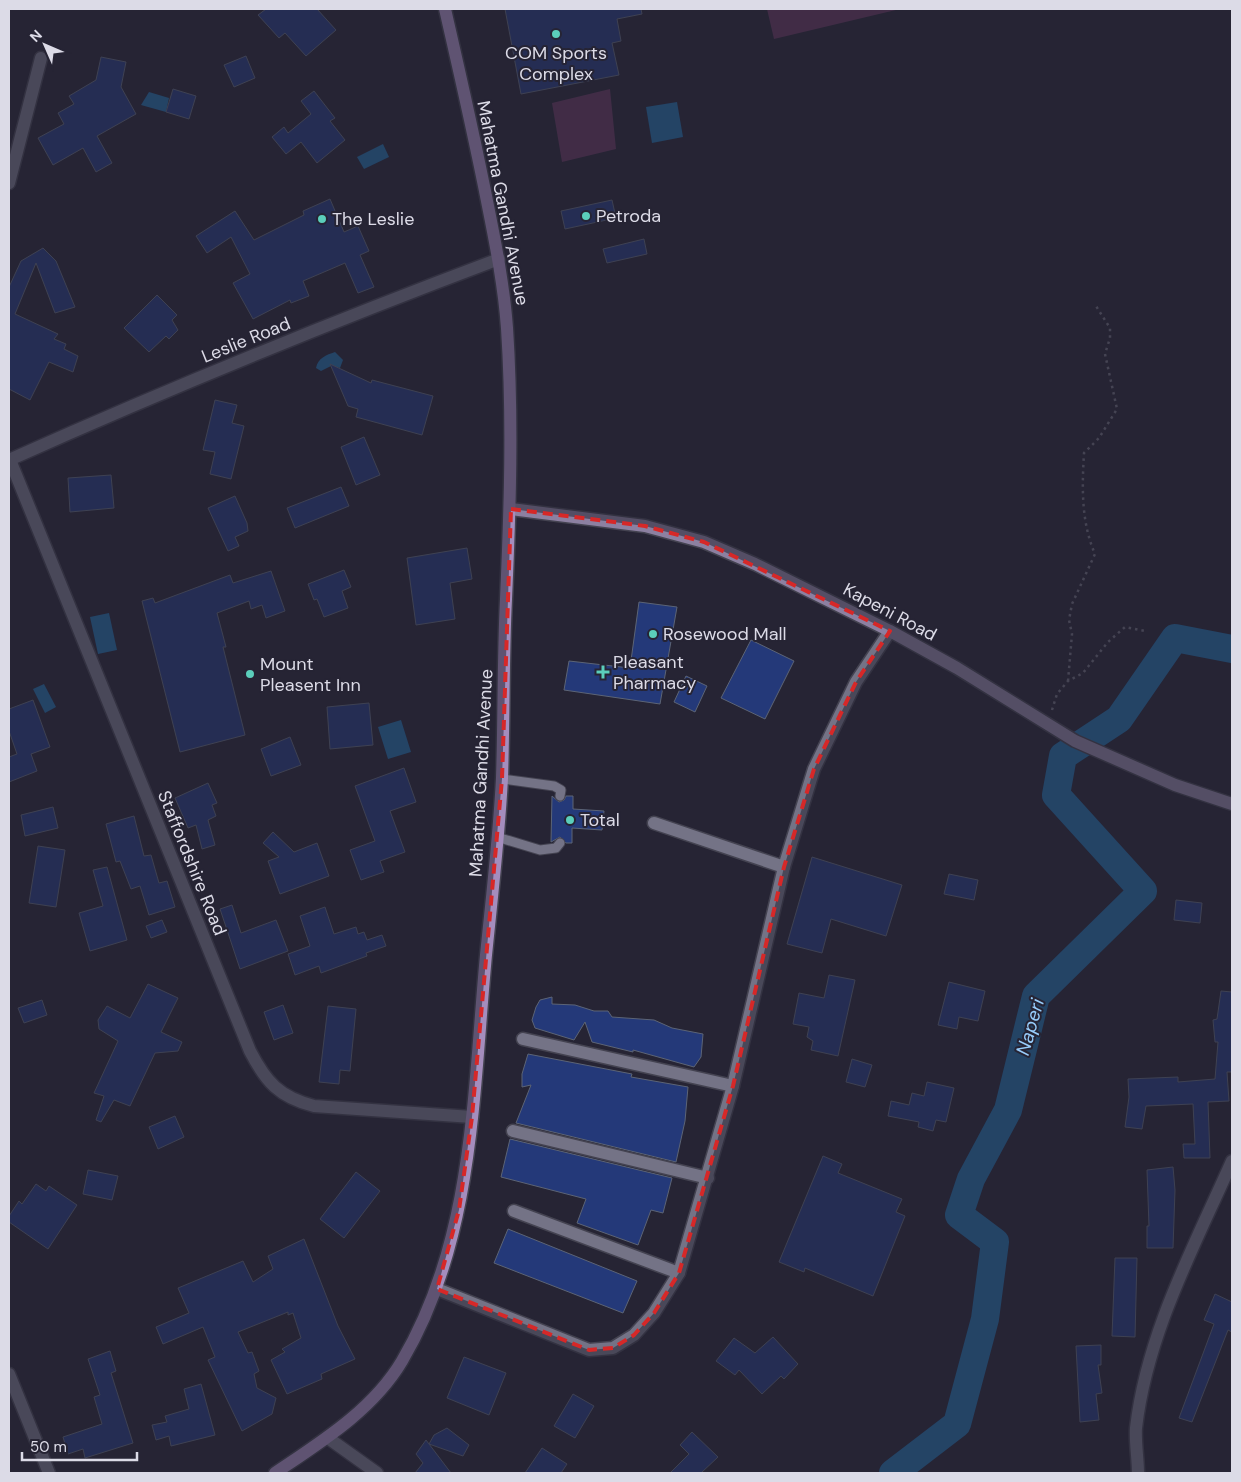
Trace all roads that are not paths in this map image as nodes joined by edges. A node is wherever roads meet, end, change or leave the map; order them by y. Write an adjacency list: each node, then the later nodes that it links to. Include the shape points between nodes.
1 (445, 9): 4 (main road, Mahatma Gandhi Avenue)
2 (41, 58): 3 (street)
3 (9, 183)
4 (499, 259): 5 (street, Leslie Road, via 229,366); 6 (main road, Mahatma Gandhi Avenue, via 507,325)
5 (9, 460): 17 (street, Staffordshire Road, via 262,1074 294,1101 314,1106)
6 (511, 509): 7 (main road, Kapeni Road, via 645,526 704,542); 8 (main road, Mahatma Gandhi Avenue)
7 (890, 631): 10 (main road, Kapeni Road, via 1076,741 1175,785); 14 (street, via 856,682 834,723 814,769)
8 (502, 779): 9 (lane, via 554,786 560,790); 12 (main road, Mahatma Gandhi Avenue)
9 (560, 796)
10 (1232, 804)
11 (654, 823): 14 (street)
12 (497, 838): 13 (lane, via 540,850 556,848); 17 (main road, Mahatma Gandhi Avenue)
13 (560, 843)
14 (784, 867): 16 (street)
15 (522, 1039): 16 (street)
16 (733, 1086): 20 (street)
17 (472, 1117): 23 (main road, Mahatma Gandhi Avenue, via 459,1210)
18 (513, 1131): 20 (street)
19 (1232, 1161): 29 (street, via 1159,1326 1136,1429)
20 (708, 1178): 22 (street)
21 (514, 1211): 22 (street)
22 (679, 1273): 23 (street, via 634,1335 613,1348 589,1350)
23 (437, 1289): 25 (main road, Mahatma Gandhi Avenue, via 399,1366 377,1393)
24 (10, 1382): 26 (street)
25 (328, 1438): 27 (main road, Mahatma Gandhi Avenue); 28 (street)
26 (49, 1473)
27 (275, 1473)
28 (377, 1473)
29 (1138, 1473)

